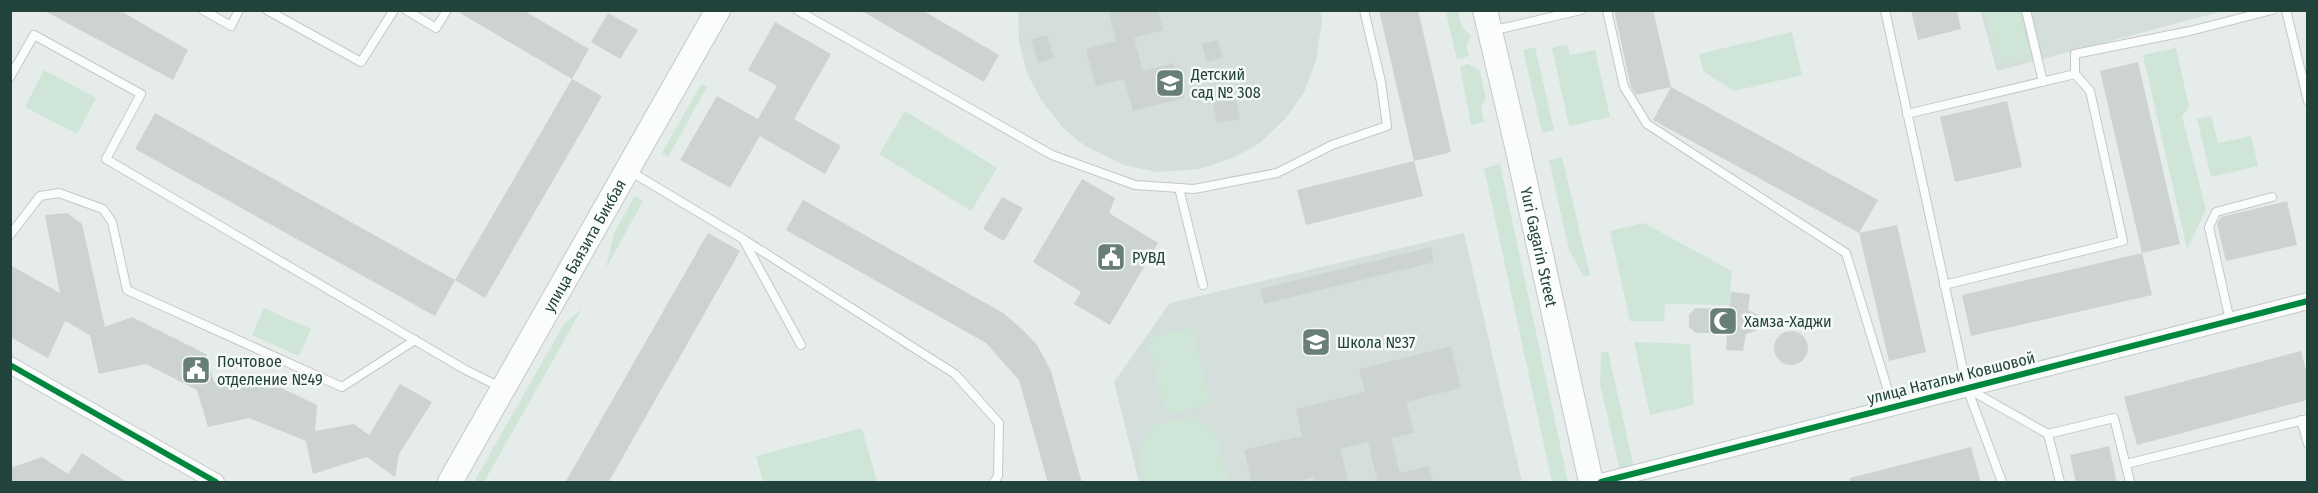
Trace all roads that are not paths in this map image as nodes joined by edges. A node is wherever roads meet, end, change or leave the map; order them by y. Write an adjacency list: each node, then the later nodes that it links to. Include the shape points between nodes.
1 (203, 10): 2 (lane, via 231,26)
2 (239, 10)
3 (267, 10): 4 (lane, via 361,62)
4 (394, 10)
5 (406, 10): 6 (lane, via 436,28)
6 (447, 10)
7 (1364, 10): 23 (lane, via 1387,126 1332,145 1277,173 1194,189)
8 (1581, 10): 16 (lane)
9 (1607, 10): 36 (lane, via 1624,87 1647,124 1846,253)
10 (1885, 10): 21 (lane)
11 (2026, 10): 19 (lane)
12 (2271, 10): 17 (lane, via 2075,54)
13 (2286, 10): 20 (lane)
14 (803, 12): 23 (lane, via 1052,155 1136,184)
15 (713, 15): 22 (main road, улица Баязита Бикбая)
16 (1487, 21): 45 (main road, Yuri Gagarin Street)
17 (2075, 74): 19 (lane); 28 (lane, via 2090,91 2123,241)
18 (10, 77): 31 (lane, via 34,35 141,94 106,159)
19 (2043, 82): 21 (lane)
20 (2307, 101)
21 (1907, 114): 28 (lane)
22 (628, 170): 26 (lane); 35 (main road, улица Баязита Бикбая)
23 (1179, 188): 27 (lane)
24 (2272, 197): 30 (lane, via 2216,212 2209,227)
25 (10, 235): 31 (lane, via 40,196 59,193 103,209 112,222 127,290 342,387)
26 (743, 239): 32 (lane); 41 (lane, via 955,374 999,423)
27 (1203, 285)
28 (1944, 285): 34 (lane)
29 (2307, 301): 30 (street, улица Натальи Ковшовой)
30 (2230, 321): 34 (street, улица Натальи Ковшовой)
31 (414, 339): 35 (lane)
32 (801, 345)
33 (10, 365): 42 (street)
34 (1967, 388): 36 (street, улица Натальи Ковшовой); 38 (lane); 47 (lane)
35 (503, 389): 43 (main road, улица Баязита Бикбая)
36 (1893, 407): 46 (street, улица Натальи Ковшовой)
37 (2304, 420): 39 (lane); 40 (lane)
38 (2048, 434): 40 (lane, via 2114,418); 48 (lane)
39 (2307, 444)
40 (2126, 464): 49 (lane)
41 (996, 479): 44 (lane)
42 (216, 483)
43 (450, 483)
44 (1008, 483)
45 (1591, 483)
46 (1600, 483)
47 (2002, 483)
48 (2060, 483)
49 (2130, 483)

